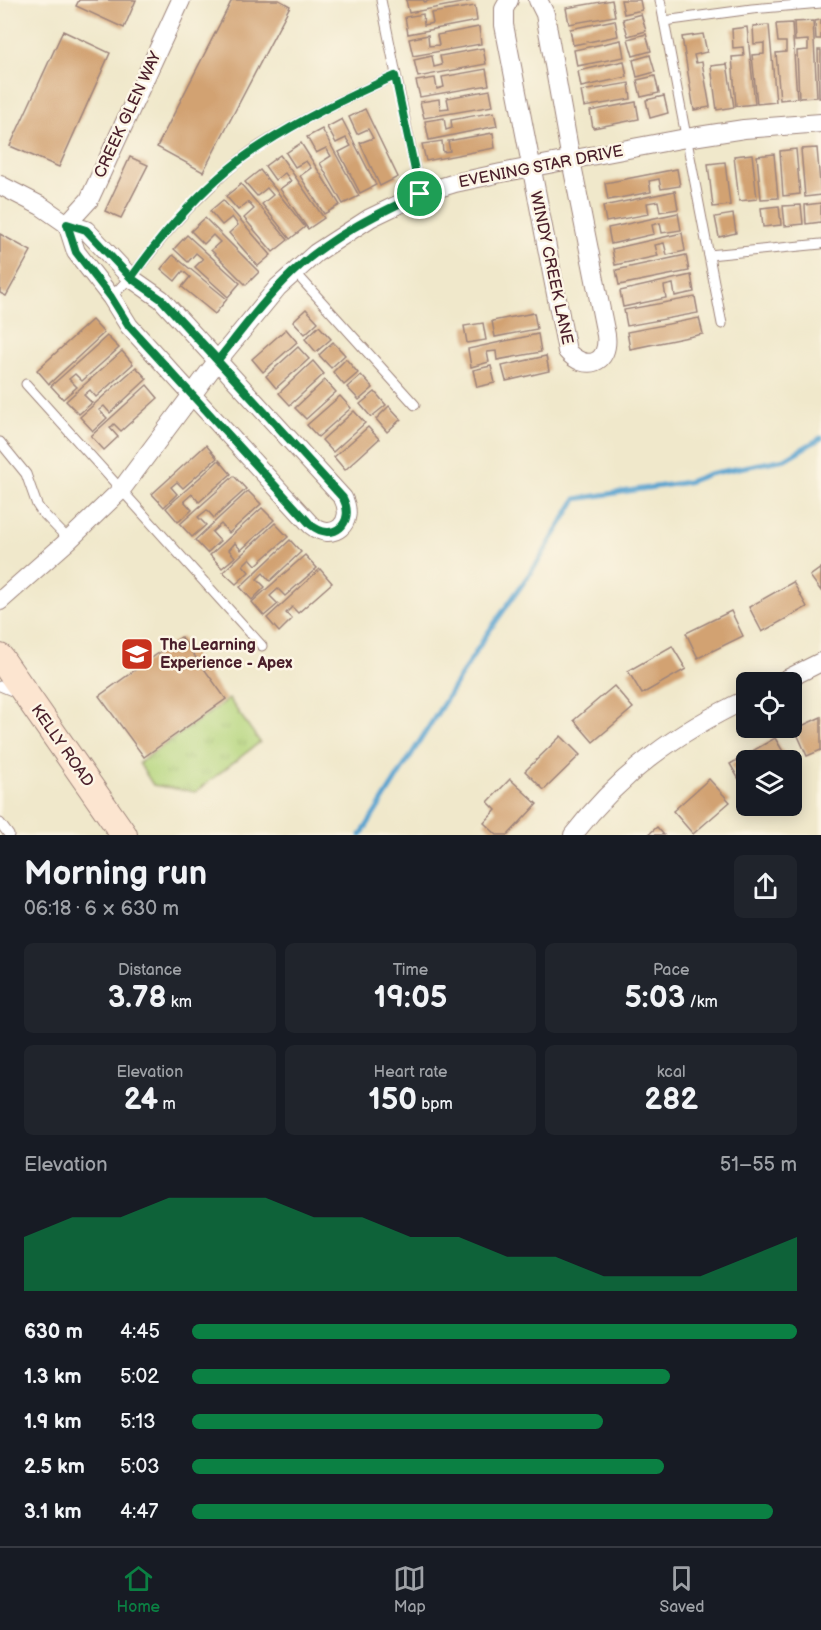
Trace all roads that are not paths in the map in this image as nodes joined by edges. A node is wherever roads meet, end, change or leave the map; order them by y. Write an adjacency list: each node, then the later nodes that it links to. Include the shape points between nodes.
1 (181, 0): 15 (street, CREEK GLEN WAY, via 89,200)
2 (381, 0): 8 (lane)
3 (509, 0): 12 (street, WINDY CREEK LANE, via 504,9 504,25)
4 (538, 0): 11 (street, WINDY CREEK LANE, via 545,14)
5 (660, 0): 7 (lane)
6 (821, 3): 7 (lane)
7 (664, 21): 10 (lane)
8 (395, 76): 14 (lane); 19 (lane, via 343,99 252,151 185,212)
9 (821, 123): 10 (street, EVENING STAR DRIVE)
10 (686, 138): 11 (street, EVENING STAR DRIVE); 17 (lane)
11 (571, 160): 12 (street, EVENING STAR DRIVE); 12 (street, WINDY CREEK LANE, via 608,346 593,363 579,362 567,351)
12 (531, 167): 14 (street, EVENING STAR DRIVE)
13 (0, 185): 15 (street)
14 (420, 194): 18 (street, EVENING STAR DRIVE, via 370,218)
15 (67, 224): 19 (street, via 86,230); 20 (street, via 76,252)
16 (821, 244): 17 (lane)
17 (709, 255): 21 (lane)
18 (294, 271): 22 (street, EVENING STAR DRIVE); 25 (lane)
19 (131, 278): 20 (lane); 22 (street, via 161,299)
20 (111, 297): 24 (street, via 129,326)
21 (722, 324)
22 (218, 360): 24 (street, EVENING STAR DRIVE); 24 (street, via 343,498 348,515 345,522 332,532 311,525)
23 (26, 384): 27 (lane)
24 (192, 394): 27 (street, EVENING STAR DRIVE)
25 (415, 405)
26 (0, 442): 28 (lane, via 26,474 41,511)
27 (121, 490): 28 (street, EVENING STAR DRIVE); 30 (lane)
28 (69, 540): 29 (street, EVENING STAR DRIVE)
29 (0, 601)
30 (262, 646)
31 (0, 657): 35 (main road, KELLY ROAD)
32 (821, 662): 33 (street)
33 (801, 672)
34 (0, 686): 35 (lane)
35 (29, 698): 39 (main road, KELLY ROAD)
36 (736, 704): 40 (street, via 651,755 598,804)
37 (0, 823): 38 (lane)
38 (9, 835)
39 (124, 835)
40 (573, 835)

